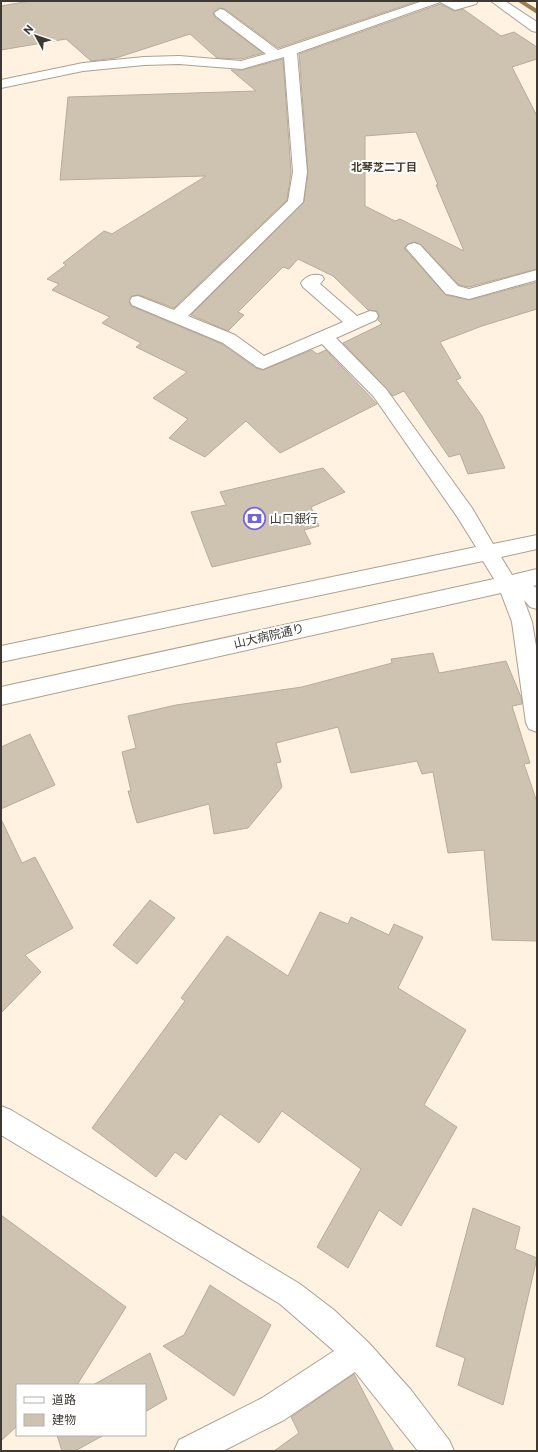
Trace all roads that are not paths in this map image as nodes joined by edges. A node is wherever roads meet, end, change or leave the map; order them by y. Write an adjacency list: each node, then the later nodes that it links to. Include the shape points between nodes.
1 (435, 1): 7 (street)
2 (446, 1): 3 (street, via 455,6)
3 (472, 1)
4 (497, 1): 6 (street)
5 (220, 13): 7 (street)
6 (537, 28)
7 (284, 53): 8 (street, via 242,65 162,60 116,63); 13 (street, via 300,172 295,202)
8 (1, 84)
9 (414, 248): 10 (street, via 452,290 468,294)
10 (537, 275)
11 (316, 279): 14 (street, via 309,283 363,319)
12 (138, 301): 13 (street)
13 (177, 317): 14 (street, via 229,339 263,363)
14 (325, 337): 16 (street, via 380,393 465,514)
15 (537, 542): 16 (street)
16 (488, 553): 18 (street); 20 (street)
17 (537, 577): 18 (street, 山大病院通り)
18 (507, 583): 19 (street, via 534,596); 21 (street, 山大病院通り); 22 (street, via 522,622)
19 (537, 601)
20 (1, 654)
21 (1, 696)
22 (537, 723)
23 (1, 1120): 24 (street, via 290,1294)
24 (357, 1353): 25 (street, via 273,1409); 26 (street, via 399,1400)
25 (190, 1451)
26 (438, 1451)

